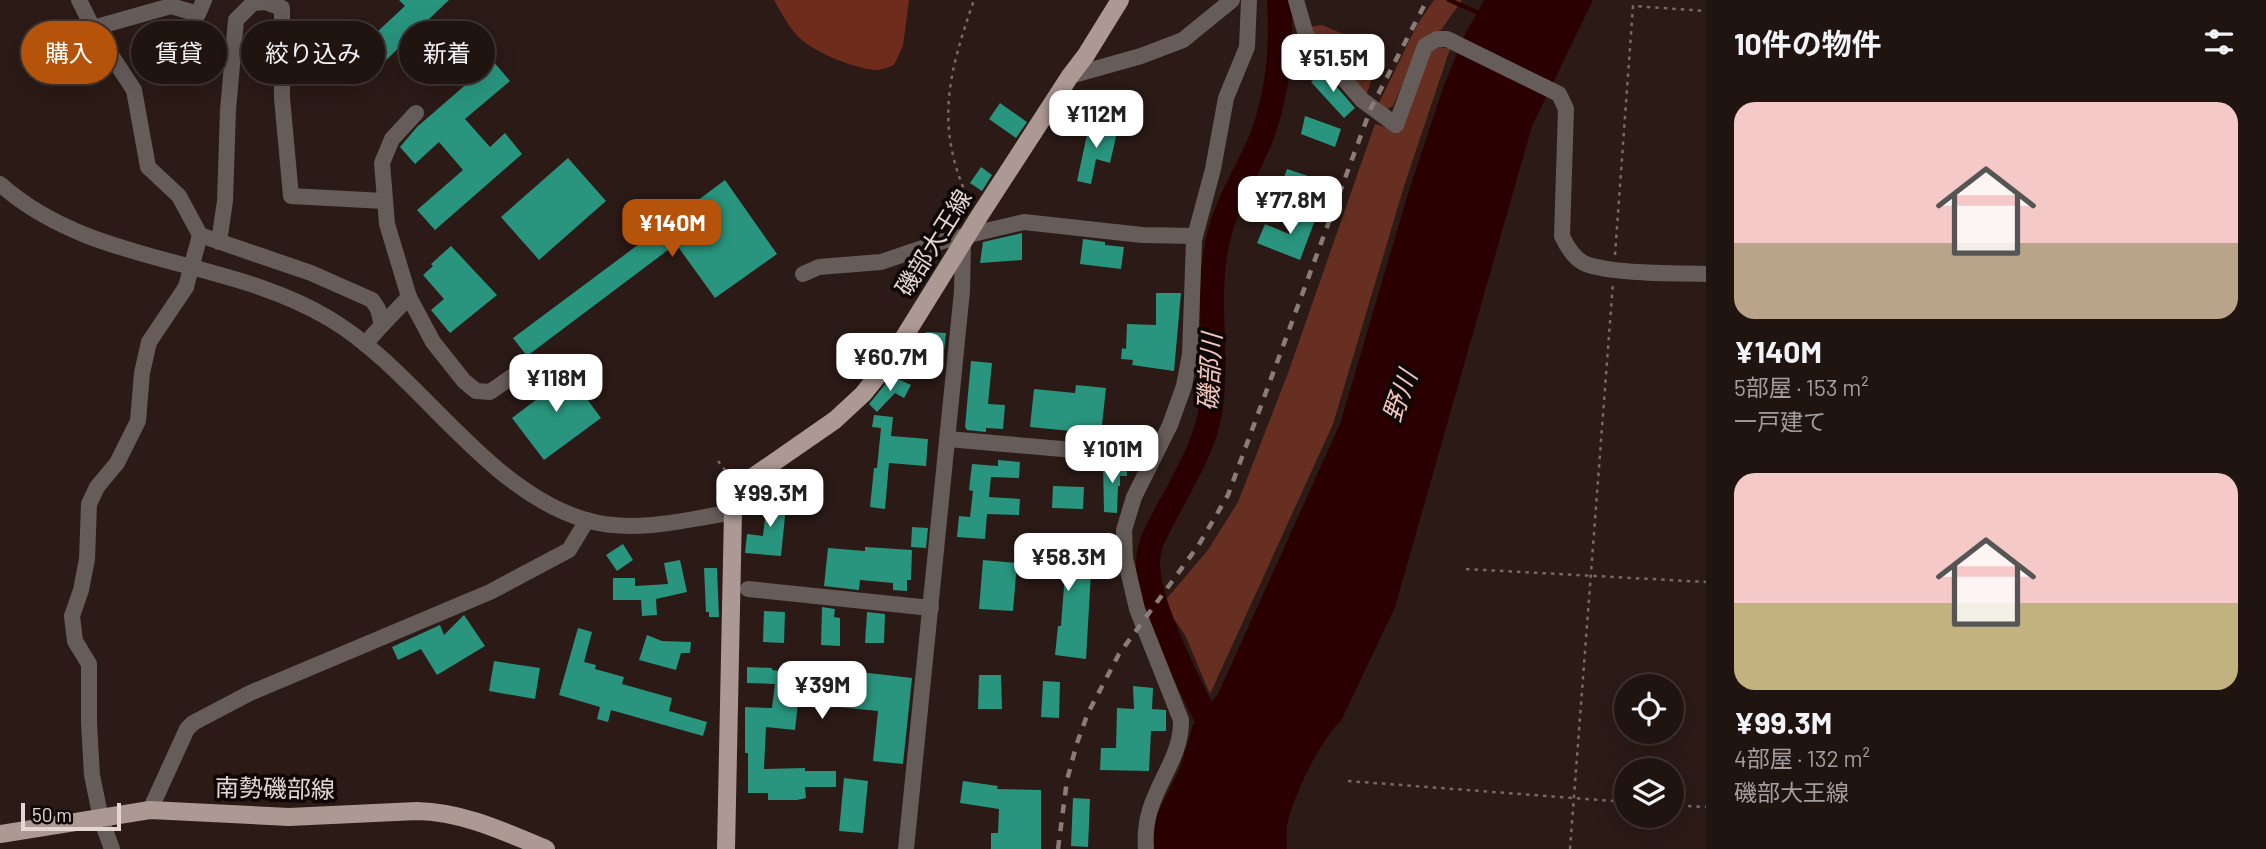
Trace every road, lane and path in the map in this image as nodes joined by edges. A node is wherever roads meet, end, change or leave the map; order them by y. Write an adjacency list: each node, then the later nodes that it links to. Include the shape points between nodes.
1 (79, 0): 10 (street)
2 (204, 0): 8 (street, via 198,14 172,6)
3 (974, 0): 17 (path, via 952,70 947,126 953,162)
4 (1120, 0): 13 (main road, 磯部大王線)
5 (1232, 0): 13 (street, via 1183,40)
6 (1249, 0): 19 (street, via 1247,47 1226,97)
7 (1296, 0): 22 (street, via 1306,35 1362,100 1396,125 1425,46 1437,39 1447,39 1559,94 1566,108 1562,236 1569,251 1585,264)
8 (143, 7): 11 (street)
9 (1706, 11): 22 (path, via 1633,6)
10 (90, 21)
11 (110, 21)
12 (117, 64): 18 (street, via 134,90 148,167 179,196)
13 (1070, 76): 17 (main road, 磯部大王線)
14 (416, 113): 16 (street, via 386,149)
15 (0, 184): 27 (street, via 58,224 295,300)
16 (384, 201): 21 (street, via 291,196 282,98 282,8 253,3 236,20 226,201); 25 (street)
17 (978, 218): 20 (main road, 磯部大王線)
18 (200, 235): 21 (street); 46 (street, bridge, via 186,287 149,342 138,421 89,504 87,559 72,616 75,641 89,664 92,775)
19 (1195, 236): 20 (street, via 1024,222); 30 (street, via 1191,354 1178,402)
20 (965, 239): 23 (street, via 881,262 829,265); 29 (street); 33 (main road, 磯部大王線, via 888,363 863,394 835,420 753,476 742,487)
21 (219, 242): 26 (street, via 372,300)
22 (1614, 269): 24 (street); 36 (path)
23 (803, 274)
24 (1706, 274)
25 (409, 297): 26 (street); 28 (street, via 433,342 476,391 490,392)
26 (382, 325): 27 (street)
27 (365, 344): 34 (street, via 487,460 533,495)
28 (523, 369)
29 (948, 439): 30 (street); 39 (street)
30 (1154, 457): 52 (street, via 1133,497 1123,542 1137,609 1179,711 1181,731 1149,811)
31 (718, 461): 32 (path, bridge)
32 (751, 504)
33 (733, 512): 34 (street, via 641,524); 50 (main road, 磯部大王線)
34 (587, 520): 45 (street, via 569,550 489,592 250,693 193,723)
35 (1466, 569): 36 (path)
36 (1592, 575): 37 (path); 41 (path)
37 (1706, 582)
38 (748, 589): 39 (street)
39 (931, 608): 51 (street)
40 (1348, 781): 41 (path)
41 (1574, 798): 42 (path); 53 (path)
42 (1614, 801)
43 (1684, 806): 44 (path)
44 (1706, 807)
45 (150, 810): 46 (main road, 南勢磯部線); 49 (main road, 南勢磯部線, via 289,817 437,811 482,822)
46 (101, 819): 47 (main road, 南勢磯部線); 48 (street)
47 (0, 834)
48 (112, 849)
49 (545, 849)
50 (726, 849)
51 (906, 849)
52 (1146, 849)
53 (1570, 849)

